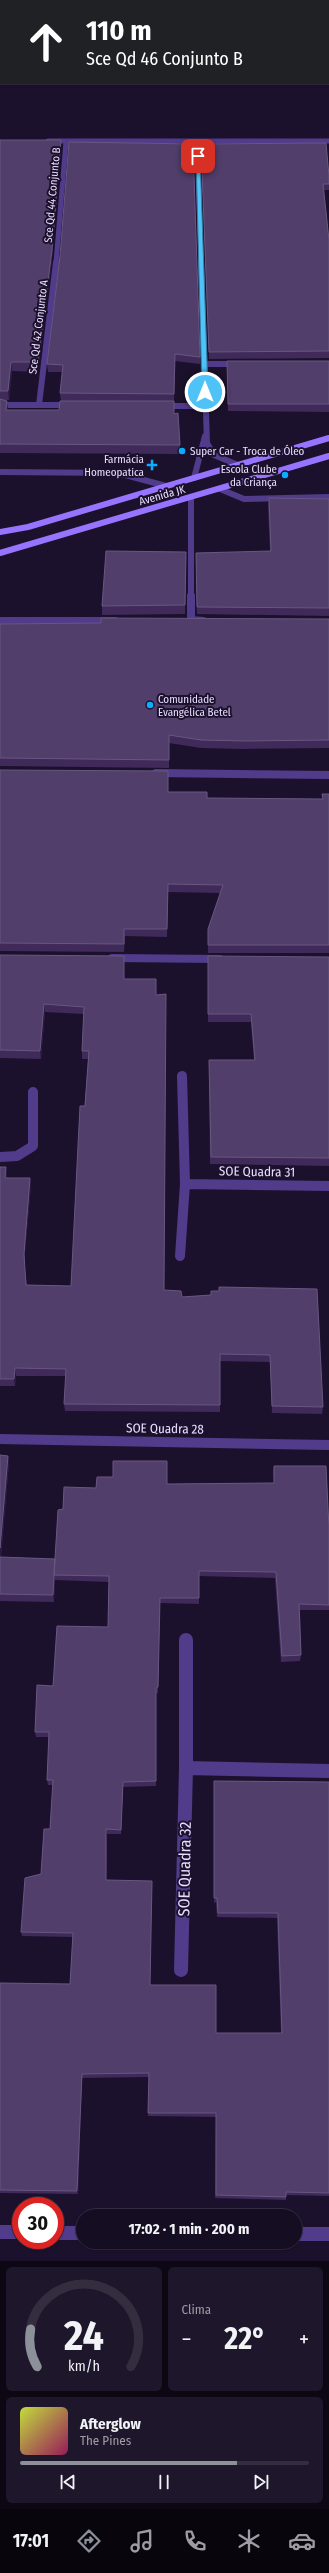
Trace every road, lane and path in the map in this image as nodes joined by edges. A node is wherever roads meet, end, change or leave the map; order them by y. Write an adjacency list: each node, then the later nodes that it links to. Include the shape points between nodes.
1 (44, 141): 2 (street)
2 (66, 141): 3 (street); 5 (street, Sce Qd 44 Conjunto B)
3 (197, 141): 4 (street); 6 (street)
4 (329, 141)
5 (57, 251): 9 (street, Sce Qd 42 Conjunto A)
6 (205, 364): 7 (street); 12 (street)
7 (251, 364)
8 (0, 405): 9 (street)
9 (39, 405): 10 (street)
10 (78, 406)
11 (150, 406): 12 (street)
12 (205, 406): 13 (street)
13 (206, 430): 16 (street, via 210,450 221,460); 18 (street)
14 (329, 438): 16 (main road, Avenida JK)
15 (329, 456): 20 (main road, Avenida JK)
16 (238, 465): 18 (main road, Avenida JK)
17 (0, 472): 19 (street, via 118,473)
18 (194, 478): 19 (main road, Avenida JK)
19 (166, 486): 23 (main road, Avenida JK, via 28,527)
20 (220, 489): 21 (street, via 244,499); 22 (main road, Avenida JK)
21 (329, 497)
22 (191, 498): 24 (main road, Avenida JK); 27 (street, via 187,620)
23 (0, 532)
24 (0, 553)
25 (0, 621): 26 (street)
26 (128, 621)
27 (214, 621)
28 (149, 773): 29 (street)
29 (329, 775)
30 (102, 958): 31 (street)
31 (227, 959)
32 (182, 1076): 35 (street)
33 (33, 1092): 34 (street, via 33,1146 26,1153)
34 (0, 1157)
35 (185, 1184): 36 (street, SOE Quadra 31); 37 (street)
36 (329, 1186)
37 (180, 1256)
38 (0, 1439): 39 (street, SOE Quadra 28)
39 (329, 1445)
40 (186, 1640): 41 (street, SOE Quadra 32)
41 (186, 1768): 42 (street); 43 (street, SOE Quadra 32)
42 (329, 1771)
43 (181, 1970)
44 (0, 2232): 45 (street)
45 (12, 2232)
46 (64, 2233): 47 (street)
47 (76, 2233)
48 (302, 2234): 49 (street)
49 (329, 2234)

